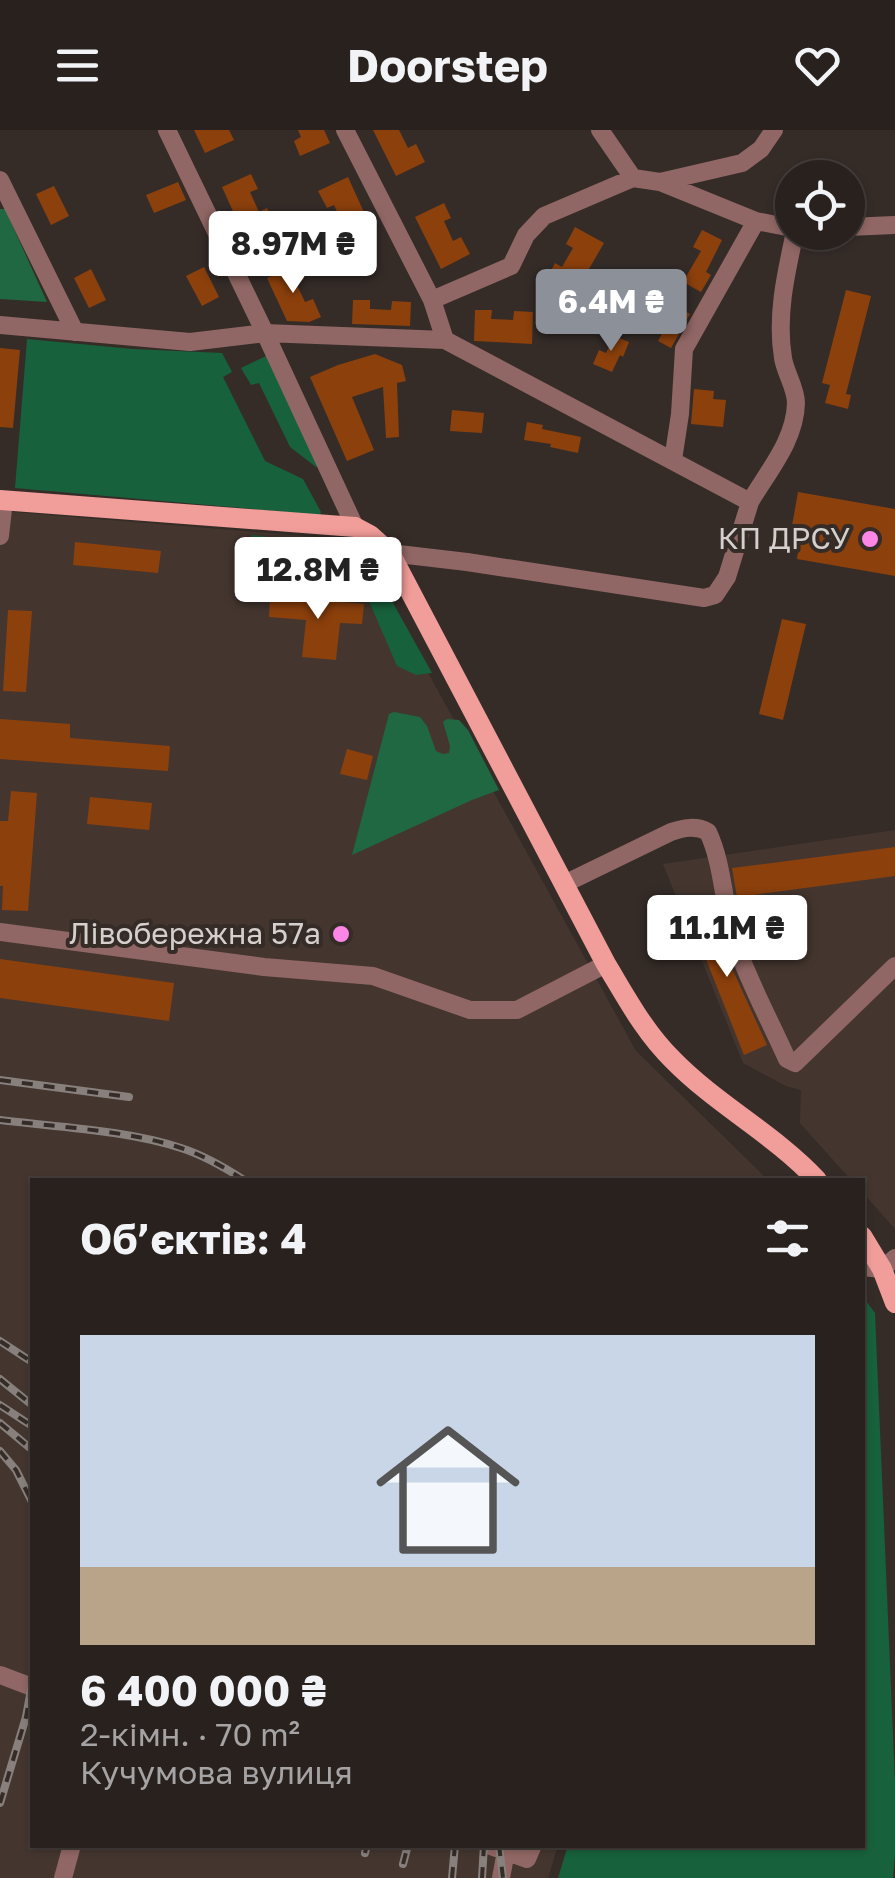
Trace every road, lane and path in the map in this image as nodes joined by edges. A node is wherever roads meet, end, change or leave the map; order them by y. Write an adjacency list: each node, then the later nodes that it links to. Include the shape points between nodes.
1 (167, 130): 16 (street)
2 (345, 130): 13 (street)
3 (600, 130): 5 (street)
4 (774, 130): 7 (street, via 742,163)
5 (633, 178): 7 (street); 13 (street, via 544,216 526,234 511,266)
6 (0, 180): 15 (street)
7 (660, 182): 8 (street)
8 (756, 221): 10 (street); 18 (street, via 684,349)
9 (895, 225): 11 (street)
10 (775, 226)
11 (865, 226)
12 (790, 250): 20 (street, via 781,319 796,402 775,466)
13 (432, 300): 17 (street)
14 (0, 326): 15 (street)
15 (75, 332): 16 (street, via 190,342)
16 (265, 333): 17 (street); 21 (street)
17 (444, 340): 18 (street)
18 (673, 460): 20 (street)
19 (2, 500): 21 (main road); 22 (street)
20 (750, 502): 23 (street, via 727,577 716,595 704,598)
21 (354, 528): 23 (main road)
22 (0, 536)
23 (390, 553): 24 (main road)
24 (564, 884): 26 (main road); 27 (street, via 671,832 708,832 737,947 787,1059 795,1063)
25 (0, 932): 26 (street, via 373,976 470,1010 517,1010)
26 (606, 964): 28 (main road, via 671,1059)
27 (895, 966)
28 (815, 1178)
29 (865, 1241): 30 (main road)
30 (880, 1265): 31 (main road)
31 (895, 1303)
32 (0, 1675): 33 (street)
33 (30, 1685)
34 (71, 1848): 37 (street)
35 (497, 1848): 36 (street, via 527,1858); 38 (street)
36 (532, 1848)
37 (63, 1878)
38 (501, 1878)

